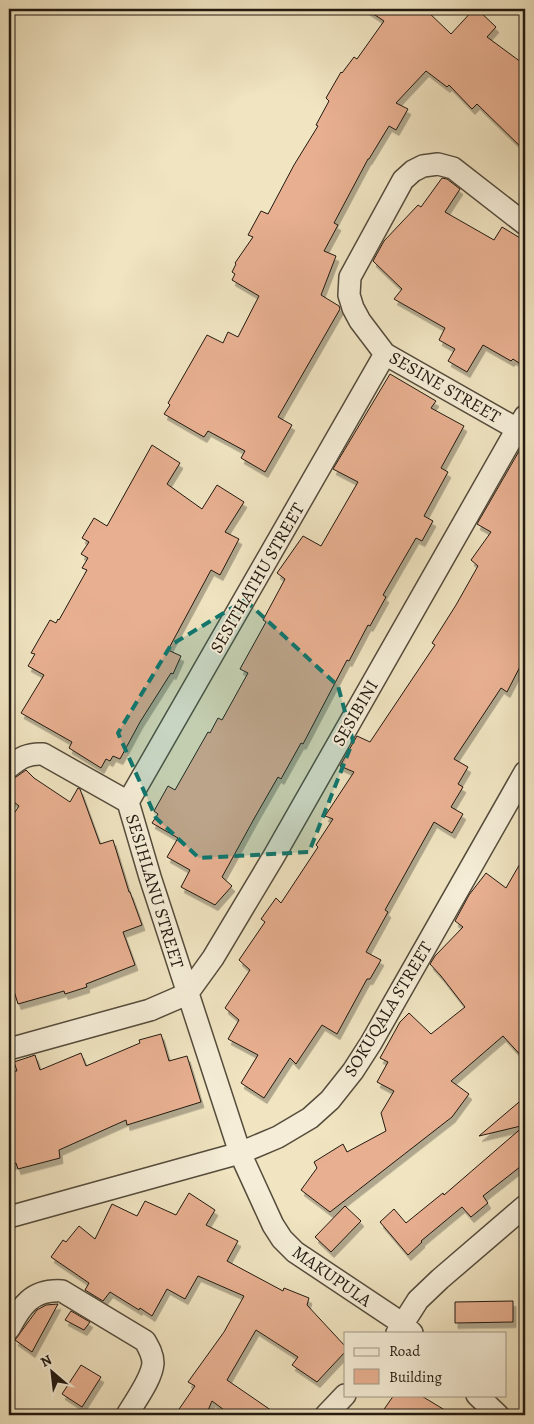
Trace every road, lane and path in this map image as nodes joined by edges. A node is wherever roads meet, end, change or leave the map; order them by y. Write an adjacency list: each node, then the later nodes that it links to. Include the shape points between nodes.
1 (525, 224): 2 (street, SESINE STREET, via 453,168 438,164 413,171 404,180 350,276 349,295 353,308)
2 (385, 354): 3 (street, SESINE STREET); 6 (street, SESITHATHU STREET)
3 (523, 426): 7 (street, SESIBINI, via 274,856 213,958)
4 (9, 767): 6 (street, SESIHLANU STREET, via 19,758 43,754)
5 (525, 772): 9 (street, SOKUQALA STREET, via 353,1071 330,1100 310,1118 278,1137)
6 (128, 802): 7 (street, SESIHLANU STREET)
7 (187, 994): 8 (street, via 150,1010); 9 (street, SESIHLANU STREET)
8 (9, 1049)
9 (240, 1153): 11 (street, SOKUQALA STREET); 13 (street, MAKUPULA, via 282,1239 295,1252)
10 (525, 1206): 13 (street, via 418,1300)
11 (9, 1217)
12 (9, 1329): 16 (street, via 28,1300 46,1292 62,1291 145,1341 153,1361 151,1373)
13 (404, 1330)
14 (344, 1396): 17 (street)
15 (478, 1396): 18 (street)
16 (127, 1415)
17 (326, 1415)
18 (498, 1415)

